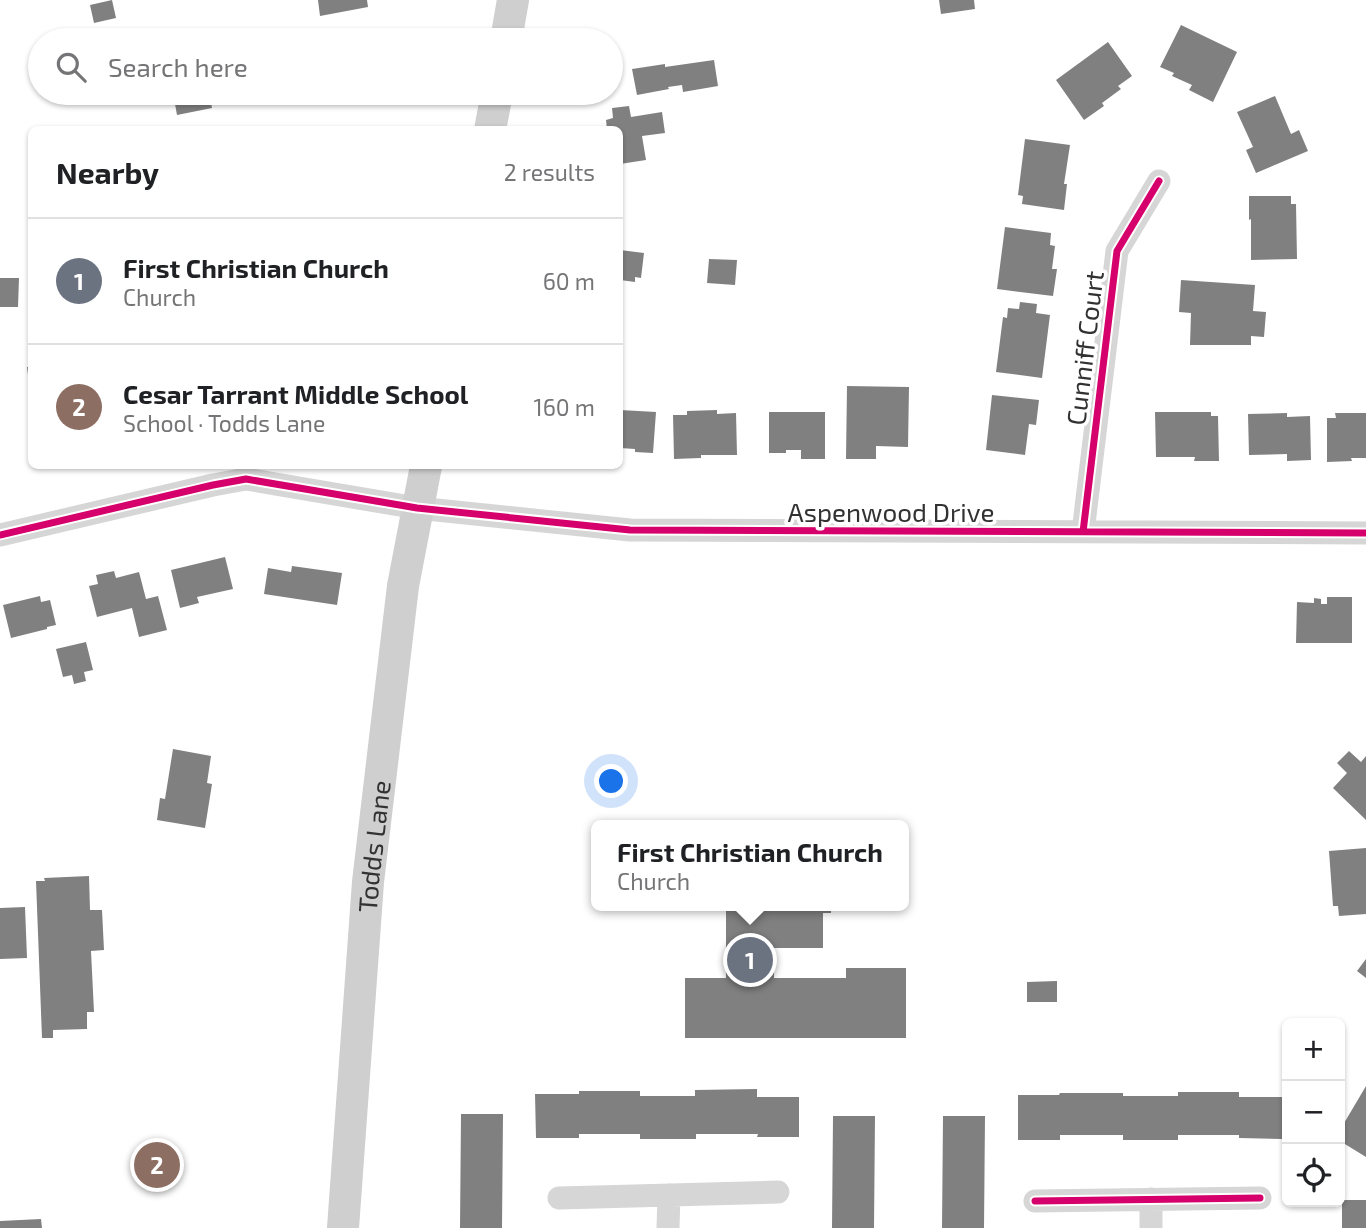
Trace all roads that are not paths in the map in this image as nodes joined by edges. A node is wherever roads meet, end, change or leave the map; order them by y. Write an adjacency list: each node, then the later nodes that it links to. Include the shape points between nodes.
1 (513, 0): 2 (main road)
2 (508, 28)
3 (495, 105): 4 (main road)
4 (491, 126)
5 (1159, 181): 9 (street, Cunniff Court, via 1117,251)
6 (425, 469): 8 (main road, Todds Lane)
7 (212, 475): 8 (street, Aspenwood Drive); 11 (street, Aspenwood Drive)
8 (417, 508): 9 (street, Aspenwood Drive, via 630,530); 18 (main road, Todds Lane, via 403,586 368,882)
9 (1083, 532): 10 (street, Aspenwood Drive)
10 (1366, 533)
11 (0, 535)
12 (778, 1192): 13 (street)
13 (668, 1195): 14 (street); 19 (street)
14 (559, 1198)
15 (1260, 1198): 16 (street)
16 (1151, 1199): 17 (street); 20 (street)
17 (1035, 1201)
18 (343, 1228)
19 (668, 1228)
20 (1151, 1228)

